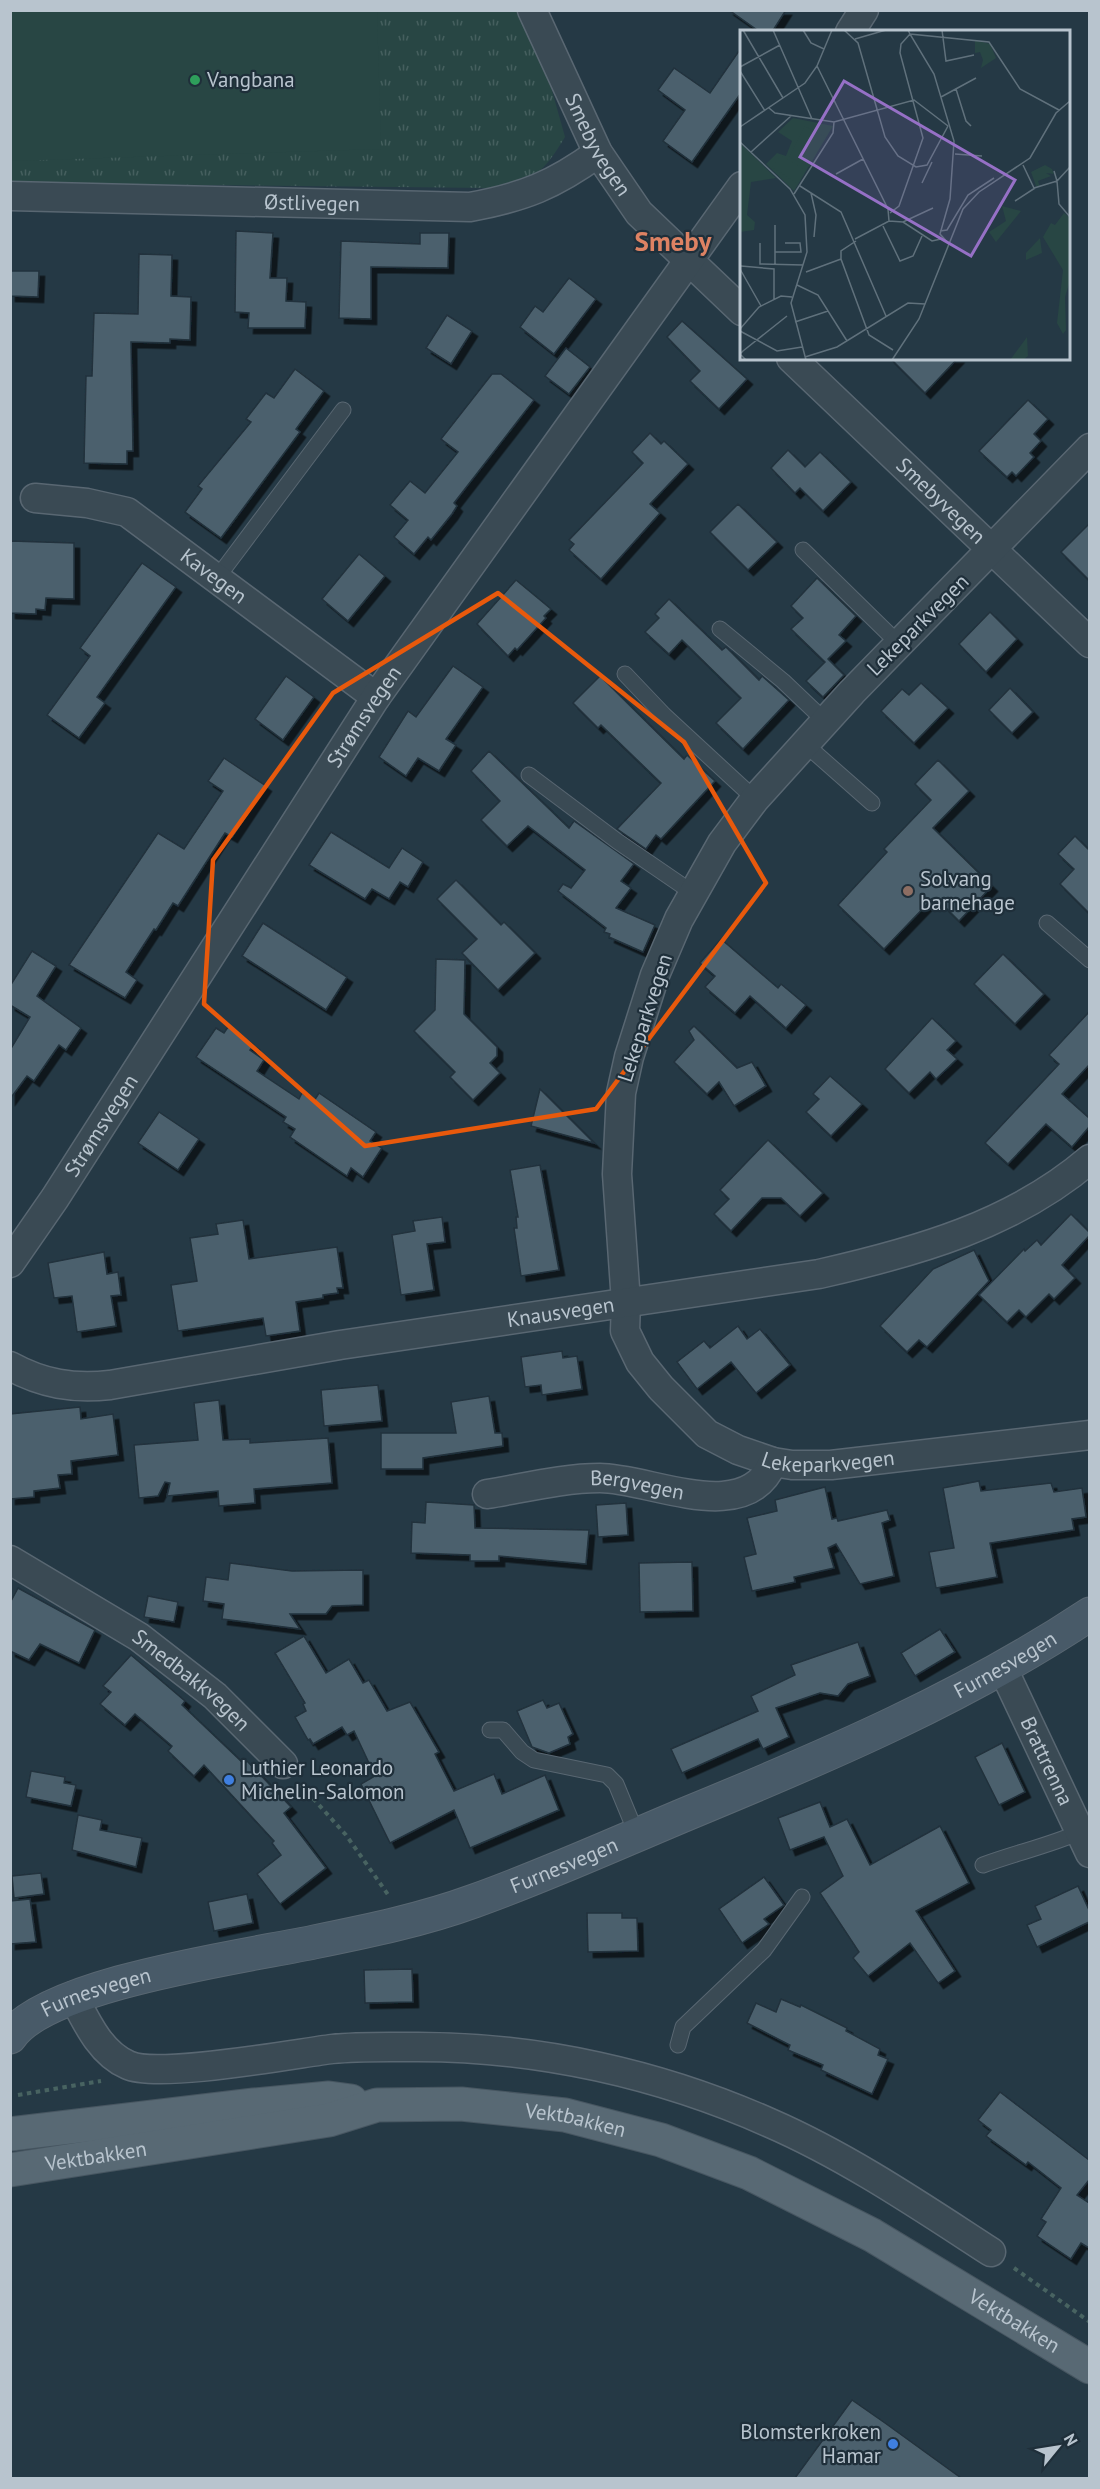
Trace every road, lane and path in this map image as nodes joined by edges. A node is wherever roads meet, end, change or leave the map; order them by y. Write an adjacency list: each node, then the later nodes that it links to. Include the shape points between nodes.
1 (532, 10): 2 (street, Smebyvegen)
2 (598, 153): 4 (street, Østlivegen, via 563,178 523,195 470,207); 5 (street, Smebyvegen, via 639,213)
3 (740, 187): 5 (street, Strømsvegen)
4 (10, 196)
5 (689, 261): 6 (street, Smebyvegen); 18 (street, Strømsvegen)
6 (740, 310)
7 (793, 360): 12 (street, Smebyvegen)
8 (343, 410): 13 (lane)
9 (1089, 448): 12 (street, Lekeparkvegen)
10 (35, 498): 13 (street, Kavegen, via 126,512)
11 (803, 550): 16 (lane)
12 (992, 550): 15 (street, Smebyvegen); 16 (street, Lekeparkvegen)
13 (217, 578): 18 (street, Kavegen)
14 (720, 629): 19 (lane)
15 (1089, 643)
16 (899, 644): 19 (street, Lekeparkvegen)
17 (625, 674): 22 (lane)
18 (376, 697): 28 (street, Strømsvegen)
19 (825, 721): 20 (street, Lekeparkvegen)
20 (805, 744): 22 (street, Lekeparkvegen); 23 (lane)
21 (529, 775): 24 (lane)
22 (754, 799): 24 (street, Lekeparkvegen)
23 (872, 803)
24 (693, 893): 29 (street, Lekeparkvegen, via 655,975 621,1093 617,1174)
25 (1047, 923): 26 (lane)
26 (1089, 960)
27 (1089, 1159): 29 (street, Knausvegen, via 1050,1190 977,1229 932,1246 819,1274)
28 (10, 1263)
29 (626, 1302): 30 (street, Knausvegen, via 86,1387 59,1385); 32 (street, Lekeparkvegen, via 625,1331 640,1362 661,1388 707,1434)
30 (10, 1366)
31 (1089, 1435): 32 (street, Lekeparkvegen, via 831,1464)
32 (773, 1462): 33 (street, Bergvegen, via 758,1484 724,1496 698,1496 602,1478)
33 (487, 1494)
34 (10, 1560): 38 (street, Smedbakkvegen, via 140,1637 215,1696)
35 (1089, 1614): 36 (street, Furnesvegen)
36 (1003, 1669): 39 (street, Furnesvegen, via 858,1742); 40 (street, Brattrenna)
37 (490, 1730): 39 (lane, via 503,1730 534,1760 607,1775 616,1784)
38 (283, 1764): 43 (path, via 384,1885)
39 (637, 1835): 43 (street, Furnesvegen, via 472,1902)
40 (1085, 1842): 41 (lane, via 1056,1843)
41 (982, 1865)
42 (802, 1897): 46 (lane, via 764,1950 683,2027)
43 (402, 1923): 44 (street, Furnesvegen, via 149,1976)
44 (73, 1996): 45 (street, Furnesvegen, via 44,2010); 52 (street, via 108,2052 129,2066 167,2070 336,2049 420,2047 550,2058 644,2077 714,2100 818,2146)
45 (10, 2037)
46 (678, 2045)
47 (109, 2080): 48 (path)
48 (18, 2095)
49 (376, 2105): 50 (main road, via 329,2098); 51 (main road, Vektbakken, via 329,2120); 54 (main road, Vektbakken, via 461,2104 565,2115 661,2140 748,2174 872,2235)
50 (10, 2134)
51 (10, 2170)
52 (992, 2252): 53 (path)
53 (1089, 2322)
54 (1089, 2367)

